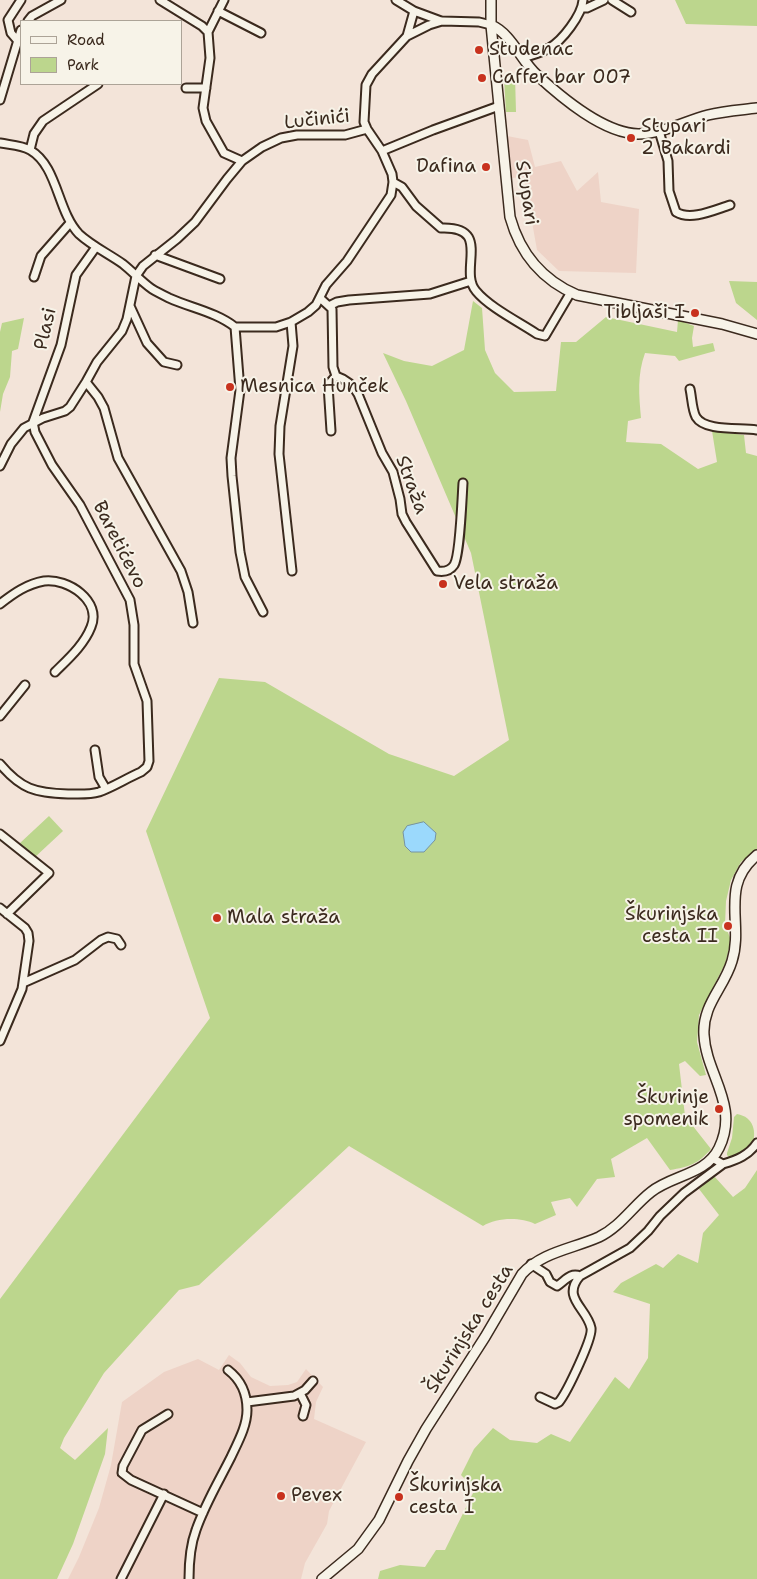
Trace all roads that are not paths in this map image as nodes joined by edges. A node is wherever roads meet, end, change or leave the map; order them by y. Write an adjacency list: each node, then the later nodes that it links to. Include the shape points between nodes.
1 (21, 0): 21 (street, via 8,20 11,33)
2 (61, 0): 14 (street)
3 (160, 0): 18 (street)
4 (224, 0): 11 (street)
5 (396, 0): 9 (street, Lučinići)
6 (491, 0): 16 (street, Stupari)
7 (604, 0): 10 (street, via 587,8)
8 (612, 0): 13 (street)
9 (408, 3): 12 (street, Lučinići)
10 (583, 4): 22 (street, via 554,45)
11 (218, 11): 18 (street); 19 (street)
12 (414, 11): 15 (street, Lučinići); 20 (street, Lučinići)
13 (631, 12)
14 (29, 20)
15 (442, 21): 16 (street, Lučinići, via 479,22); 20 (street, Lučinići)
16 (491, 26): 22 (street, via 502,31); 27 (street, Stupari)
17 (20, 32): 21 (street)
18 (208, 32): 25 (street, via 210,58)
19 (261, 33)
20 (407, 36): 29 (street, Lučinići, via 366,85 364,122)
21 (17, 40): 26 (street)
22 (523, 58): 30 (street, via 536,74 590,117 617,130 638,134)
23 (97, 85): 32 (street, via 43,121 34,134)
24 (186, 88): 25 (street)
25 (206, 88): 34 (street, via 203,108 206,121 224,153)
26 (0, 100)
27 (499, 106): 33 (street); 44 (street, Stupari, via 514,231 524,252 540,272)
28 (757, 108): 30 (street, via 710,114)
29 (367, 129): 33 (street, Lučinići); 34 (street, Lučinići, via 345,135 282,138)
30 (659, 131): 36 (street, via 668,161 669,191 676,212 695,215)
31 (0, 144): 32 (street)
32 (30, 150): 37 (street, via 46,168)
33 (382, 151): 35 (street, Lučinići)
34 (242, 161): 39 (street, via 195,222)
35 (393, 182): 43 (street, via 402,187 416,206 441,228 461,230 468,238 472,250); 45 (street, via 391,195 384,207 323,288)
36 (730, 205)
37 (70, 223): 38 (street); 41 (street, via 41,256)
38 (96, 247): 40 (street); 55 (street, Plasi, via 76,275 61,345)
39 (155, 255): 40 (street); 42 (street)
40 (136, 276): 46 (street); 49 (street, via 171,299)
41 (34, 277)
42 (220, 279)
43 (472, 281): 44 (street, via 474,290 483,299 544,336); 47 (street, via 430,294 349,300)
44 (571, 292): 50 (street, Stupari)
45 (320, 298): 47 (street); 48 (street, via 308,312)
46 (130, 306): 51 (street, via 147,343 164,362); 53 (street, via 122,331 97,362)
47 (328, 306): 52 (street, via 332,309)
48 (291, 322): 49 (street, via 276,327); 60 (street, via 294,346 280,426 279,454)
49 (235, 327): 62 (street, via 240,390 232,449 232,476 245,577)
50 (757, 334)
51 (177, 365)
52 (336, 376): 57 (street, via 328,385); 59 (street, Straža, via 353,386 358,394 393,472 402,514 437,571 448,570 455,564)
53 (86, 382): 55 (street, via 65,411); 63 (street, via 104,408 118,458 181,571)
54 (690, 390): 56 (street, via 696,417 701,422 723,428)
55 (33, 422): 58 (street, via 15,438); 69 (street, Baretićevo, via 43,449 80,505 133,611 134,664 147,701 149,761 141,772)
56 (757, 430)
57 (331, 431)
58 (0, 466)
59 (463, 483)
60 (292, 571)
61 (0, 604): 64 (street, via 21,589 45,581 63,583 86,598 93,615 92,626)
62 (263, 612)
63 (193, 623)
64 (55, 672)
65 (25, 685): 66 (street)
66 (0, 716)
67 (94, 750): 69 (street, via 99,777)
68 (0, 764): 69 (street, Baretićevo, via 16,781 33,791 86,794)
69 (106, 788)
70 (0, 834): 73 (street, via 49,873)
71 (757, 855): 78 (street, Škurinjska cesta, via 741,872 736,886 736,944 728,974 709,1005 704,1024 705,1044 726,1112 723,1139)
72 (0, 908): 73 (street)
73 (7, 914): 75 (street, via 28,933)
74 (121, 946): 75 (street, via 117,939 108,937 75,960)
75 (23, 983): 76 (street)
76 (0, 1041)
77 (757, 1143): 79 (street, via 742,1158)
78 (712, 1158): 79 (street); 80 (street, Škurinjska cesta, via 698,1170 651,1192 612,1229)
79 (723, 1164): 81 (street, via 684,1192 630,1248)
80 (531, 1264): 81 (street, via 557,1286 570,1276); 91 (street, Škurinjska cesta, via 426,1428 379,1520 358,1549)
81 (580, 1276): 85 (street, via 573,1285 573,1294 591,1327 580,1364 559,1402 555,1404)
82 (228, 1370): 86 (street, via 240,1383)
83 (312, 1380): 84 (street)
84 (300, 1393): 86 (street, via 286,1398); 88 (street, via 306,1405)
85 (540, 1397)
86 (247, 1402): 90 (street, via 242,1433)
87 (168, 1414): 89 (street, via 142,1430 122,1473)
88 (303, 1416)
89 (164, 1494): 90 (street); 92 (street)
90 (203, 1513): 93 (street, via 192,1543)
91 (326, 1578)
92 (121, 1579)
93 (189, 1579)

